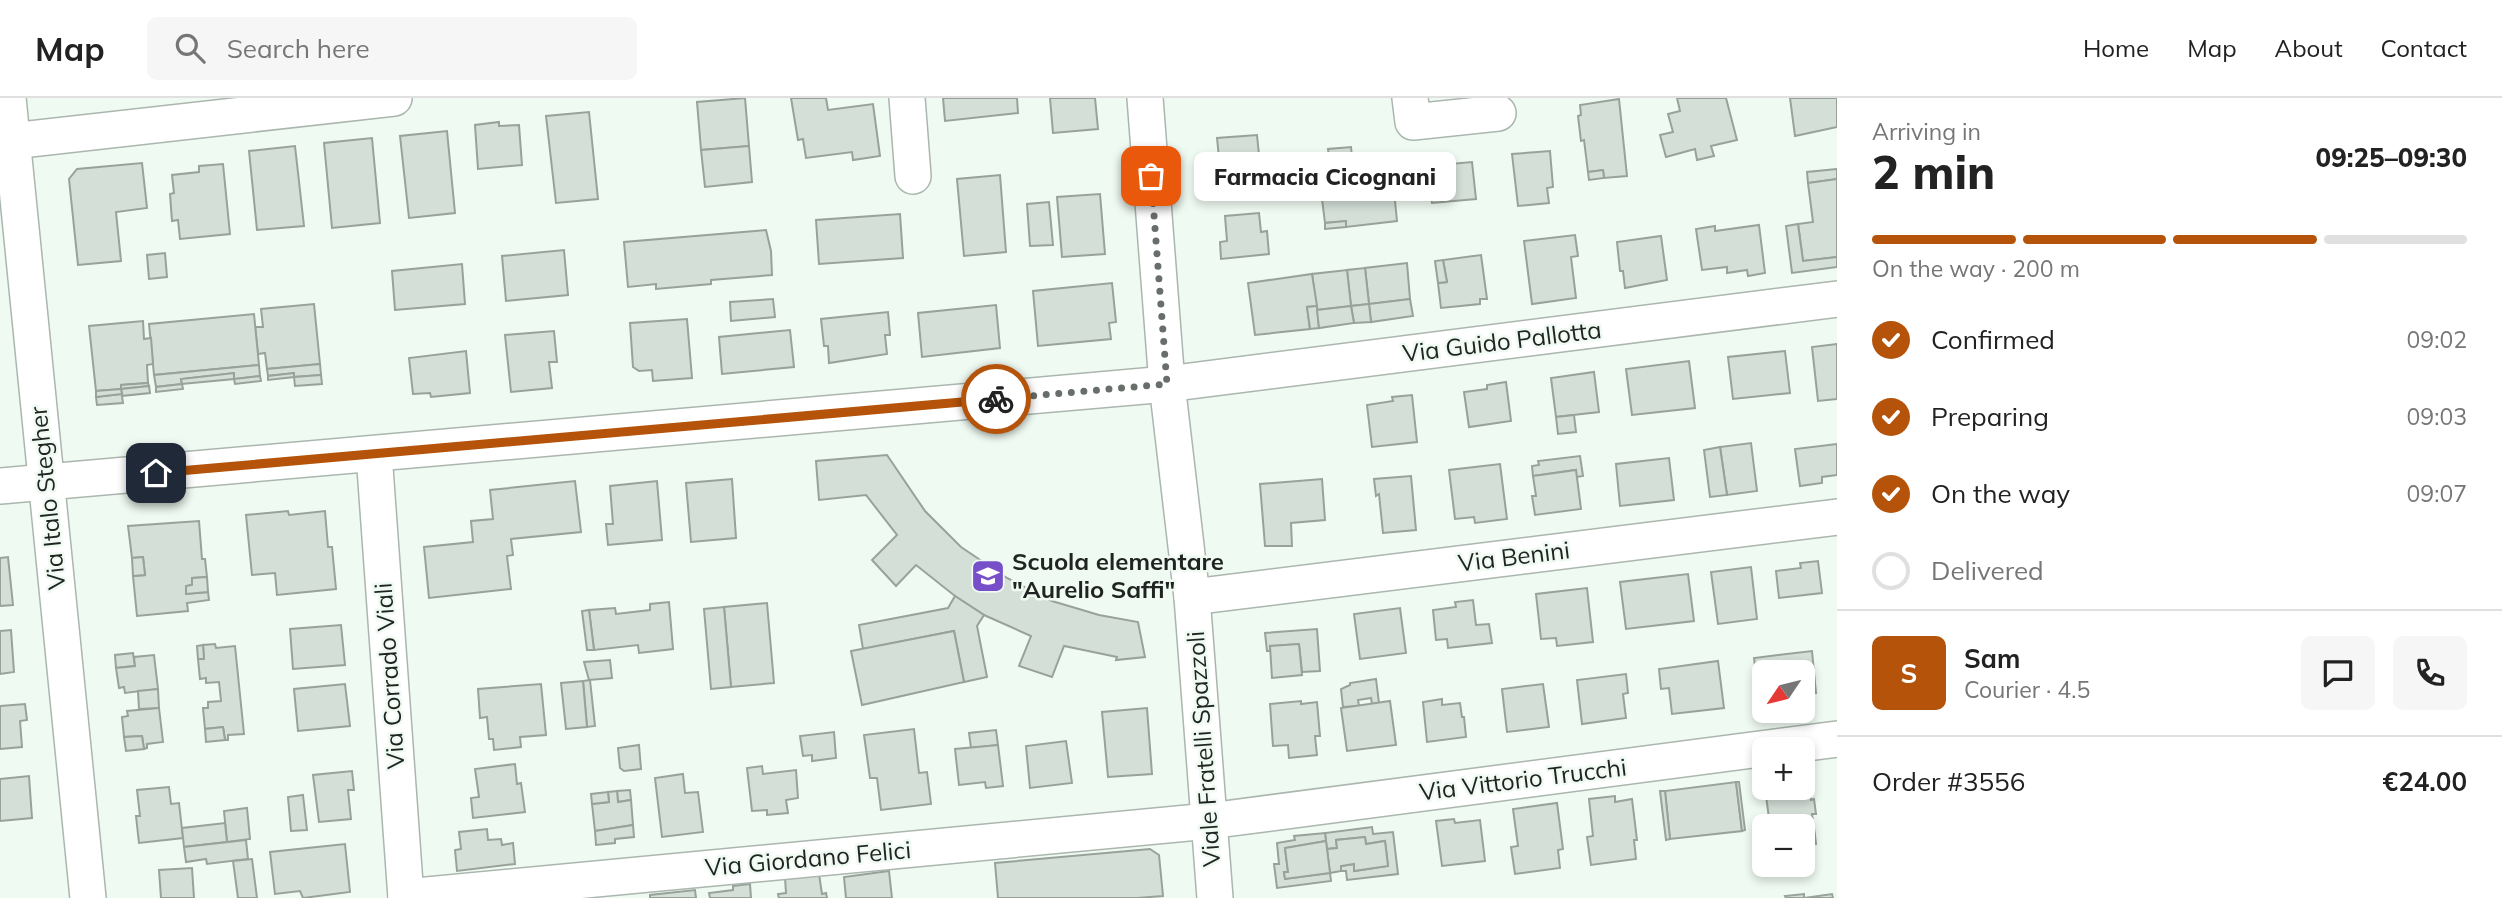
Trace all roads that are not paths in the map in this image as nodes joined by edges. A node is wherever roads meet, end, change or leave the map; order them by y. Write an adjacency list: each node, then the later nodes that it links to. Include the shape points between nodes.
1 (8, 98): 7 (street, Via Italo Stegher)
2 (394, 98): 7 (street)
3 (907, 98): 8 (street)
4 (1145, 98): 10 (street, Viale Fratelli Spazzoli)
5 (1410, 98): 6 (street, via 1413,122)
6 (1497, 113)
7 (12, 142): 12 (street, Via Italo Stegher)
8 (914, 176)
9 (1837, 299): 10 (street, Via Guido Pallotta)
10 (1167, 384): 11 (street, Via Guido Pallotta); 15 (street, Viale Fratelli Spazzoli)
11 (374, 454): 12 (street, Via Guido Pallotta); 18 (street, Via Corrado Viali)
12 (46, 482): 13 (street, Via Guido Pallotta); 19 (street, Via Italo Stegher)
13 (0, 486)
14 (1837, 517): 15 (street, Via Benini)
15 (1192, 597): 17 (street, Viale Fratelli Spazzoli)
16 (1837, 739): 17 (street, Via Vittorio Trucchi)
17 (1209, 821): 18 (street, Via Giordano Felici); 20 (street, Viale Fratelli Spazzoli)
18 (406, 897)
19 (88, 898)
20 (1215, 898)

